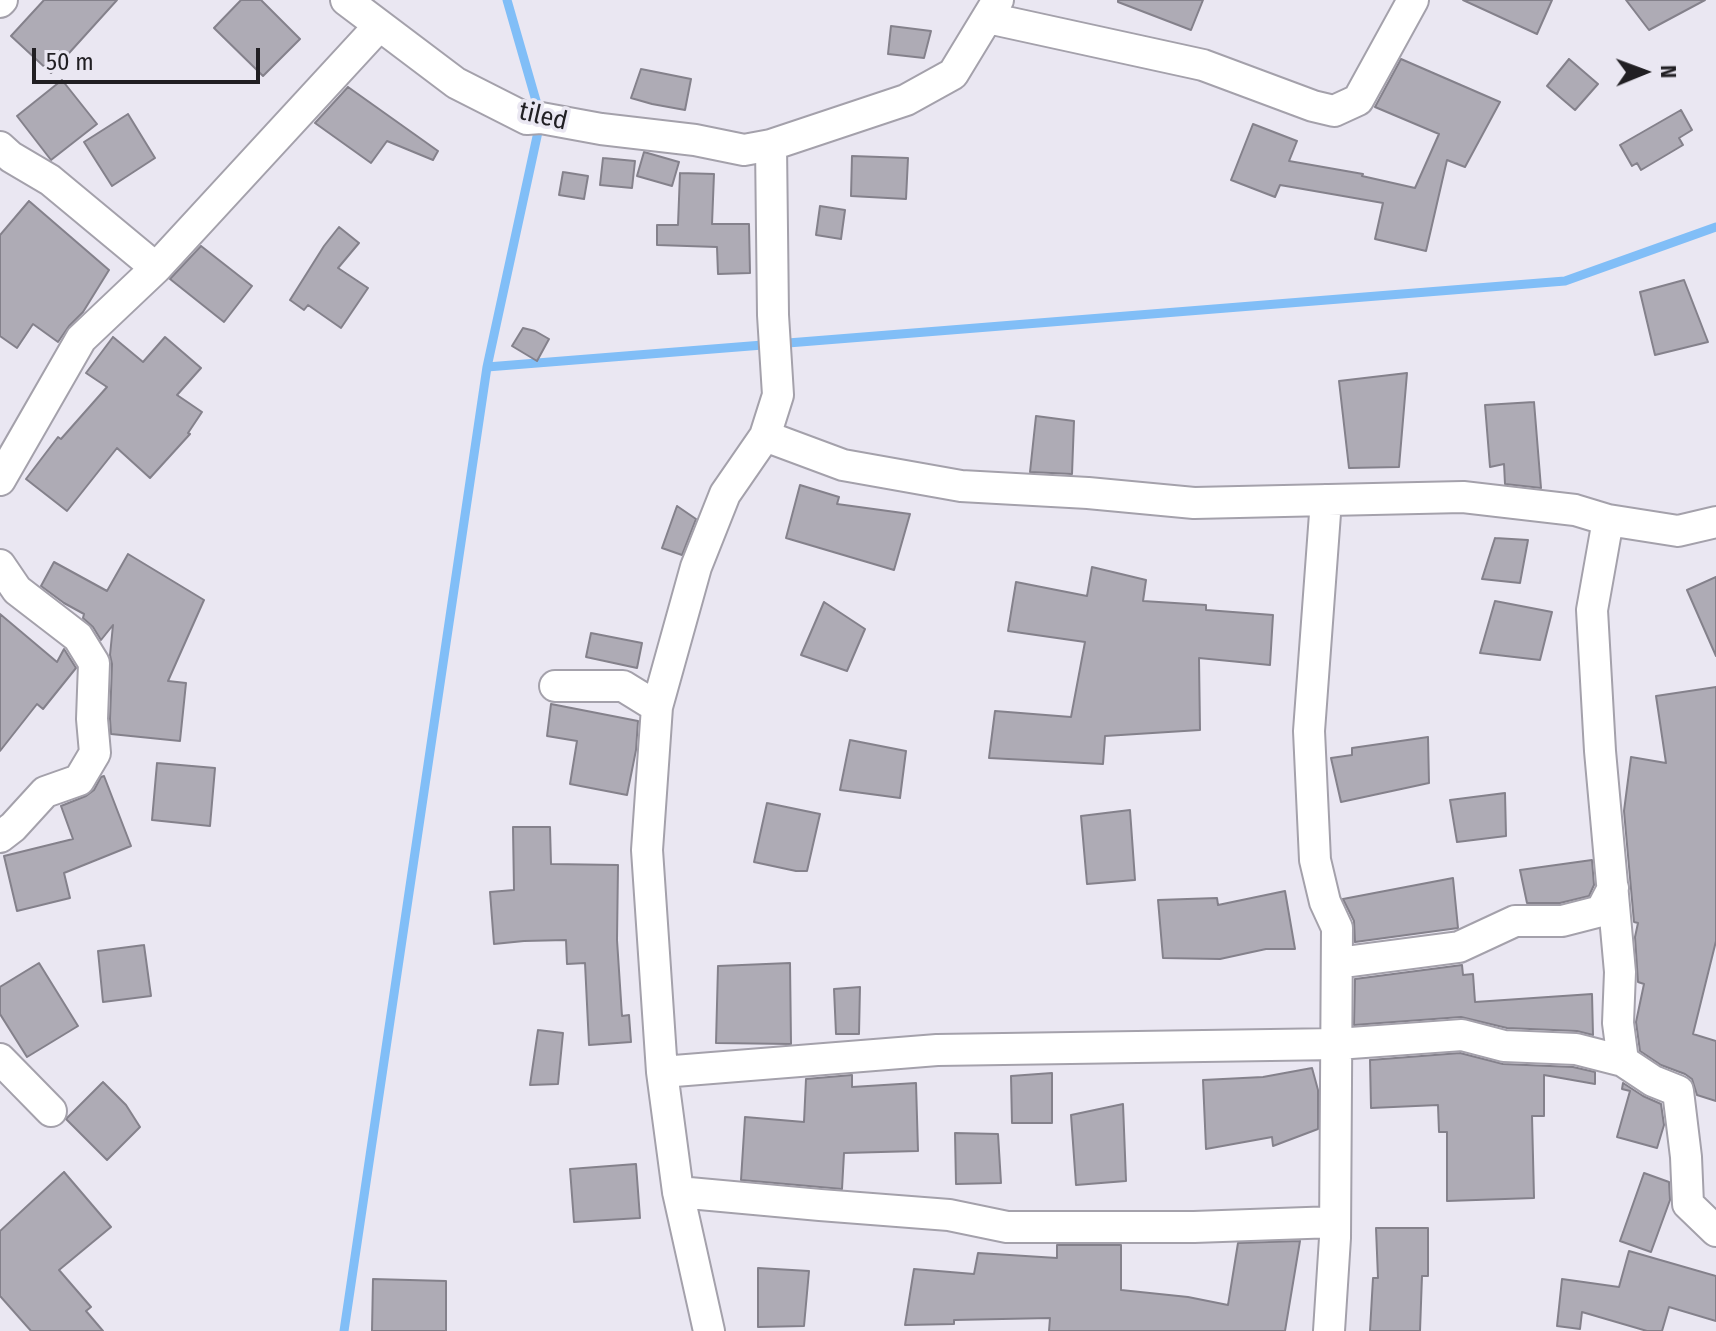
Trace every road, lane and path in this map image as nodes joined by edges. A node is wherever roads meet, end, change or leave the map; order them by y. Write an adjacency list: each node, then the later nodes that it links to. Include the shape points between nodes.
1 (346, 0): 4 (street, tiled)
2 (1413, 0): 3 (street, via 1358,100 1334,111 1203,65)
3 (993, 9): 5 (street, tiled, via 953,74 906,100)
4 (379, 26): 5 (street, tiled, via 456,83 527,119 744,150); 7 (street)
5 (771, 145): 8 (street, via 778,395)
6 (0, 147): 7 (street, via 50,180)
7 (156, 268): 9 (street, via 81,339)
8 (765, 436): 10 (street, via 843,465 961,486 1194,503); 15 (street, via 725,494 696,567)
9 (0, 480)
10 (1326, 500): 11 (street, via 1463,497 1575,510); 18 (street, via 1309,731 1315,860 1337,928)
11 (1608, 520): 12 (street, via 1678,531); 17 (street, via 1592,610)
12 (1716, 522)
13 (0, 565): 16 (street, via 17,590 78,637 94,663 95,753 79,780 45,792)
14 (555, 686): 15 (street, via 623,686)
15 (657, 707): 22 (street, via 647,850)
16 (0, 837)
17 (1613, 888): 18 (street, via 1601,911 1585,916 1515,921 1459,947); 21 (street)
18 (1337, 963): 19 (street)
19 (1337, 1044): 21 (street, via 1462,1035 1504,1046 1576,1049); 22 (street, via 937,1050); 25 (street)
20 (0, 1059): 23 (street)
21 (1623, 1061): 26 (street, via 1678,1091 1688,1204)
22 (662, 1072): 24 (street)
23 (51, 1111)
24 (678, 1192): 25 (street, via 949,1215 1007,1227); 27 (street)
25 (1335, 1222): 28 (street)
26 (1716, 1231)
27 (709, 1331)
28 (1329, 1331)

